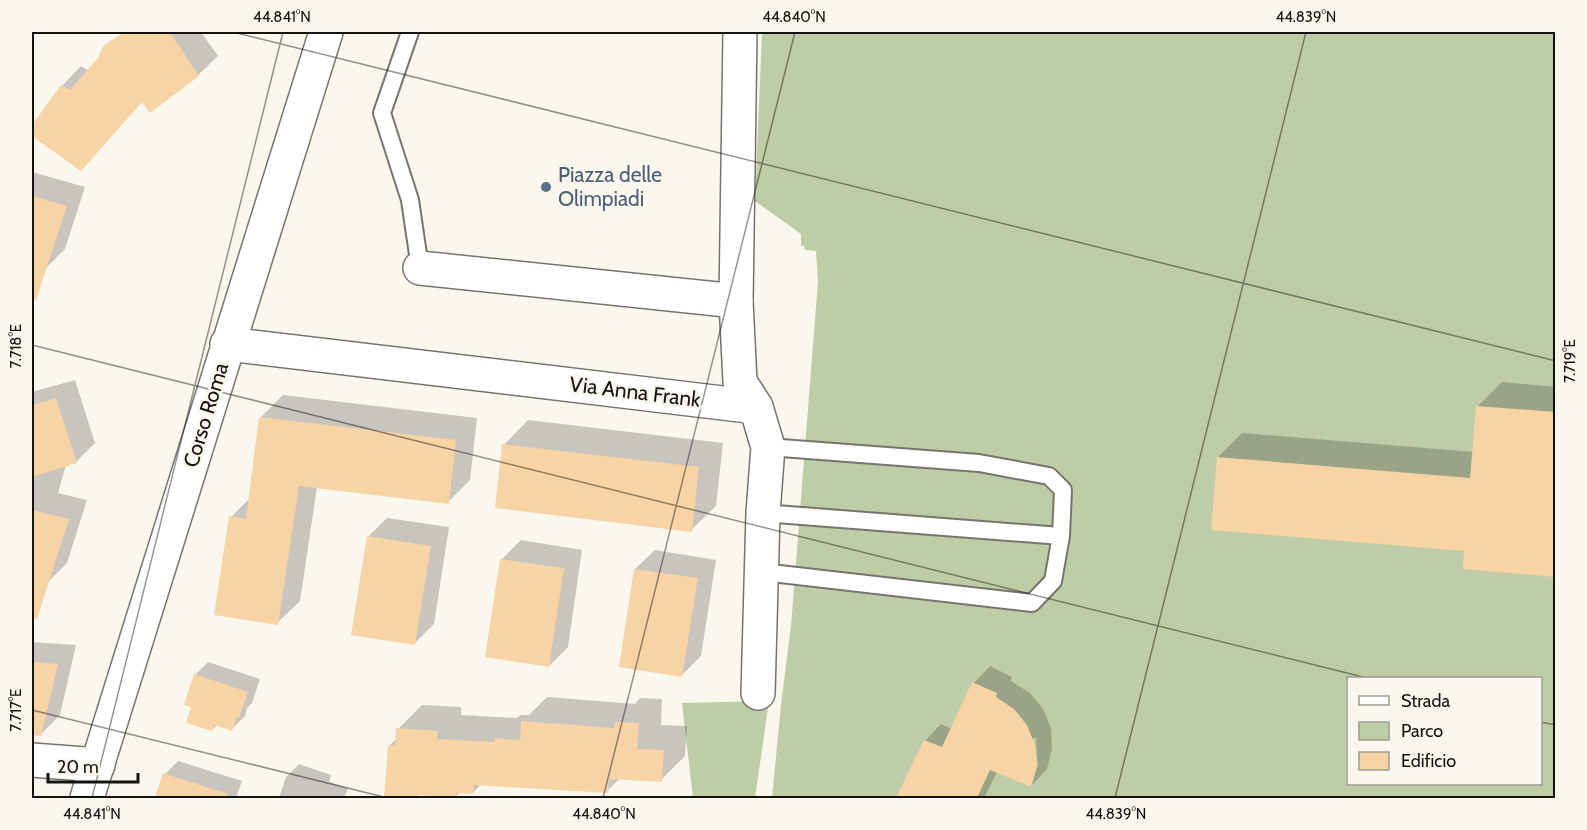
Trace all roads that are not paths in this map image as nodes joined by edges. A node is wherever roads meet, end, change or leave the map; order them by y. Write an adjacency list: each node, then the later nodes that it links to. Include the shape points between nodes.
1 (326, 32): 6 (street, Corso Roma)
2 (410, 32): 4 (lane, via 382,112 410,200)
3 (740, 32): 5 (street)
4 (420, 268): 5 (street)
5 (736, 301): 7 (street, via 740,382)
6 (227, 344): 7 (street, Via Anna Frank); 14 (street, Corso Roma)
7 (756, 407): 8 (street)
8 (768, 447): 9 (street); 10 (lane, via 979,463 1049,476 1063,490)
9 (763, 513): 10 (lane); 11 (street)
10 (1061, 536): 11 (lane, via 1053,581 1032,603)
11 (762, 572): 12 (street)
12 (758, 693)
13 (32, 760): 14 (street)
14 (98, 765): 15 (street, Corso Roma)
15 (87, 798)

